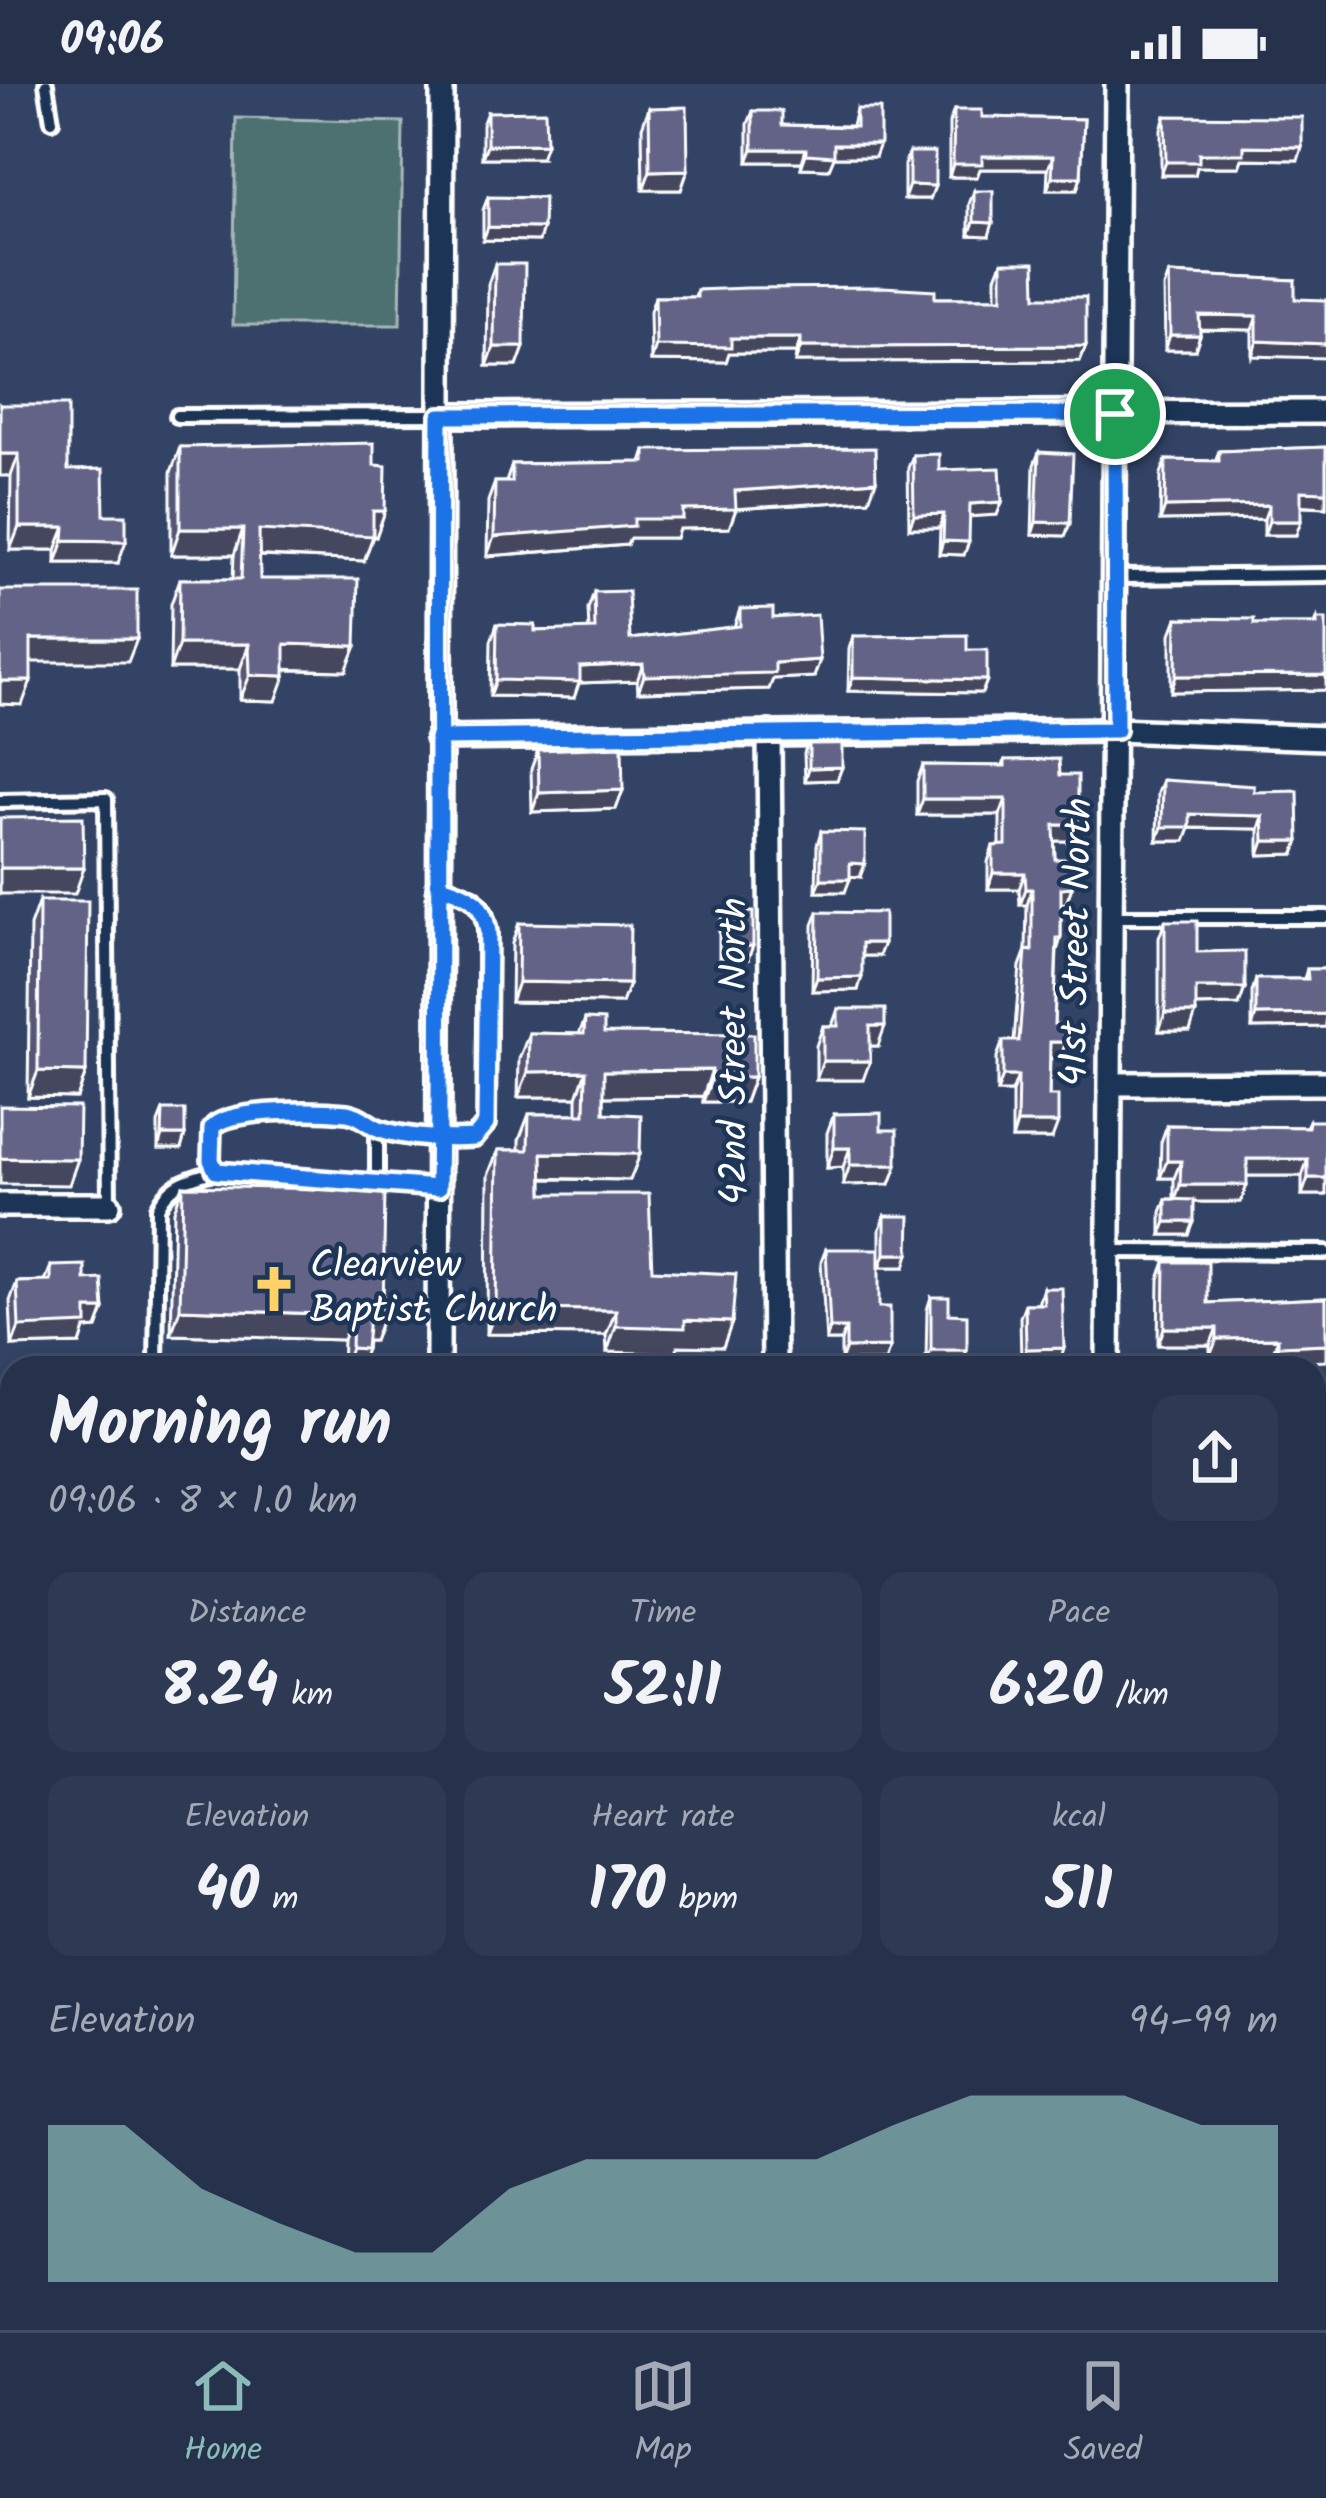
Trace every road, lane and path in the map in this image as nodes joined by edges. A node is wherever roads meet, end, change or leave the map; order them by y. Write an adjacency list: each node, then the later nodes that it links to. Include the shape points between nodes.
1 (46, 84): 4 (lane)
2 (442, 84): 8 (street)
3 (1117, 84): 6 (street, 41st Street North)
4 (52, 121)
5 (1326, 412): 6 (street)
6 (1115, 414): 8 (street); 10 (street, 41st Street North)
7 (177, 416): 8 (lane)
8 (440, 416): 13 (street)
9 (1326, 575): 10 (lane)
10 (1116, 577): 11 (street, 41st Street North)
11 (1116, 730): 12 (street); 14 (street); 17 (street, 41st Street North)
12 (769, 733): 13 (street); 32 (street, 42nd Street North)
13 (438, 738): 16 (street)
14 (1326, 738)
15 (0, 801): 27 (lane, via 106,799)
16 (438, 885): 22 (street); 22 (lane, via 474,897 488,932 486,1124 474,1138)
17 (1114, 916): 18 (lane); 20 (street, 41st Street North)
18 (1326, 916)
19 (1326, 1083): 20 (street)
20 (1112, 1084): 28 (street, 41st Street North)
21 (377, 1129): 22 (lane); 23 (lane, via 345,1113 229,1114 212,1128); 24 (lane)
22 (439, 1138): 25 (street)
23 (216, 1171): 24 (lane); 30 (lane, via 180,1183 158,1208)
24 (377, 1183): 25 (lane)
25 (438, 1188): 31 (street)
26 (0, 1205): 27 (street)
27 (110, 1205)
28 (1110, 1251): 29 (lane); 33 (street, 41st Street North)
29 (1326, 1252)
30 (156, 1356)
31 (438, 1356)
32 (774, 1356)
33 (1108, 1356)

